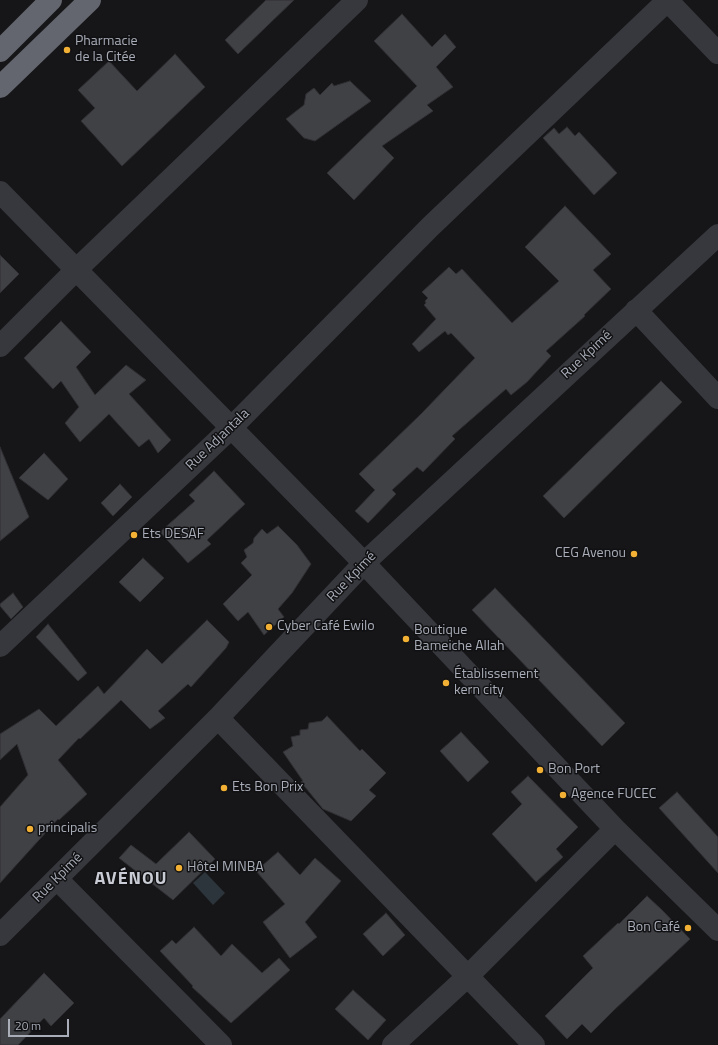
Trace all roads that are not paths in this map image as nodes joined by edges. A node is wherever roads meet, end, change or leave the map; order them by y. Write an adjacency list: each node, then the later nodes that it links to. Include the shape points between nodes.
1 (52, 0): 5 (highway)
2 (90, 0): 7 (highway)
3 (357, 0): 10 (street)
4 (668, 0): 6 (street); 14 (street, Rue Adjantala, via 430,228)
5 (0, 51)
6 (718, 53)
7 (0, 87)
8 (0, 192): 10 (street)
9 (718, 235): 11 (street, Rue Kpimé)
10 (77, 269): 12 (street); 14 (street)
11 (636, 310): 13 (street); 15 (street, Rue Kpimé)
12 (0, 346)
13 (718, 398)
14 (232, 428): 15 (street); 16 (street, Rue Adjantala)
15 (364, 563): 17 (street, Rue Kpimé); 18 (street)
16 (0, 646)
17 (218, 718): 19 (street, Rue Kpimé); 22 (street)
18 (615, 829): 20 (street); 22 (street)
19 (57, 879): 21 (street, Rue Kpimé); 23 (street)
20 (718, 930)
21 (0, 935)
22 (467, 976): 24 (street); 25 (street)
23 (221, 1045)
24 (393, 1045)
25 (534, 1045)

